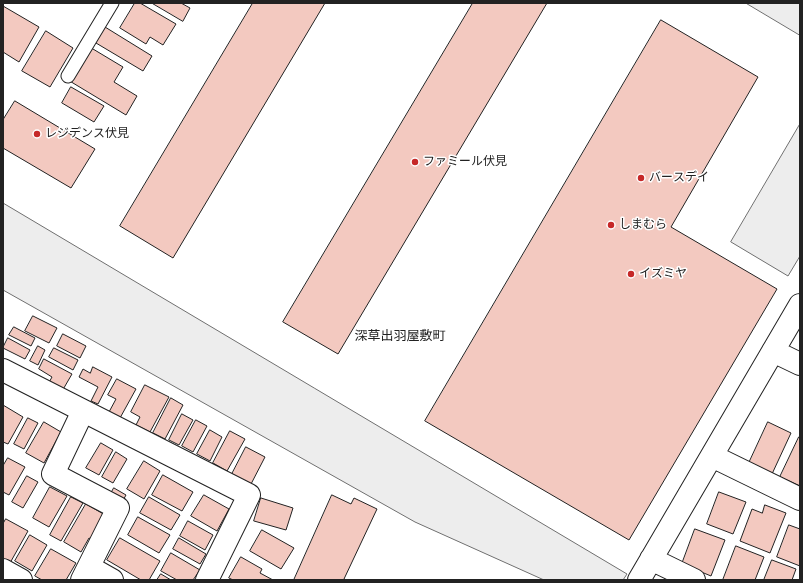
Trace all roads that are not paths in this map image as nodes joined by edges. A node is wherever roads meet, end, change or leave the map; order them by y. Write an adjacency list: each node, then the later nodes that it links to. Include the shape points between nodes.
1 (112, 3): 2 (lane)
2 (68, 76)
3 (800, 305): 4 (street)
4 (773, 351): 5 (street); 8 (street)
5 (800, 364)
6 (3, 370): 7 (street)
7 (83, 411): 12 (street, via 53,474 118,508); 15 (street, via 249,495)
8 (712, 456): 9 (street); 10 (street)
9 (800, 499)
10 (651, 559): 16 (street); 17 (street)
11 (3, 570): 13 (street)
12 (86, 574): 14 (street)
13 (21, 580)
14 (112, 580)
15 (207, 580)
16 (639, 580)
17 (694, 580)

